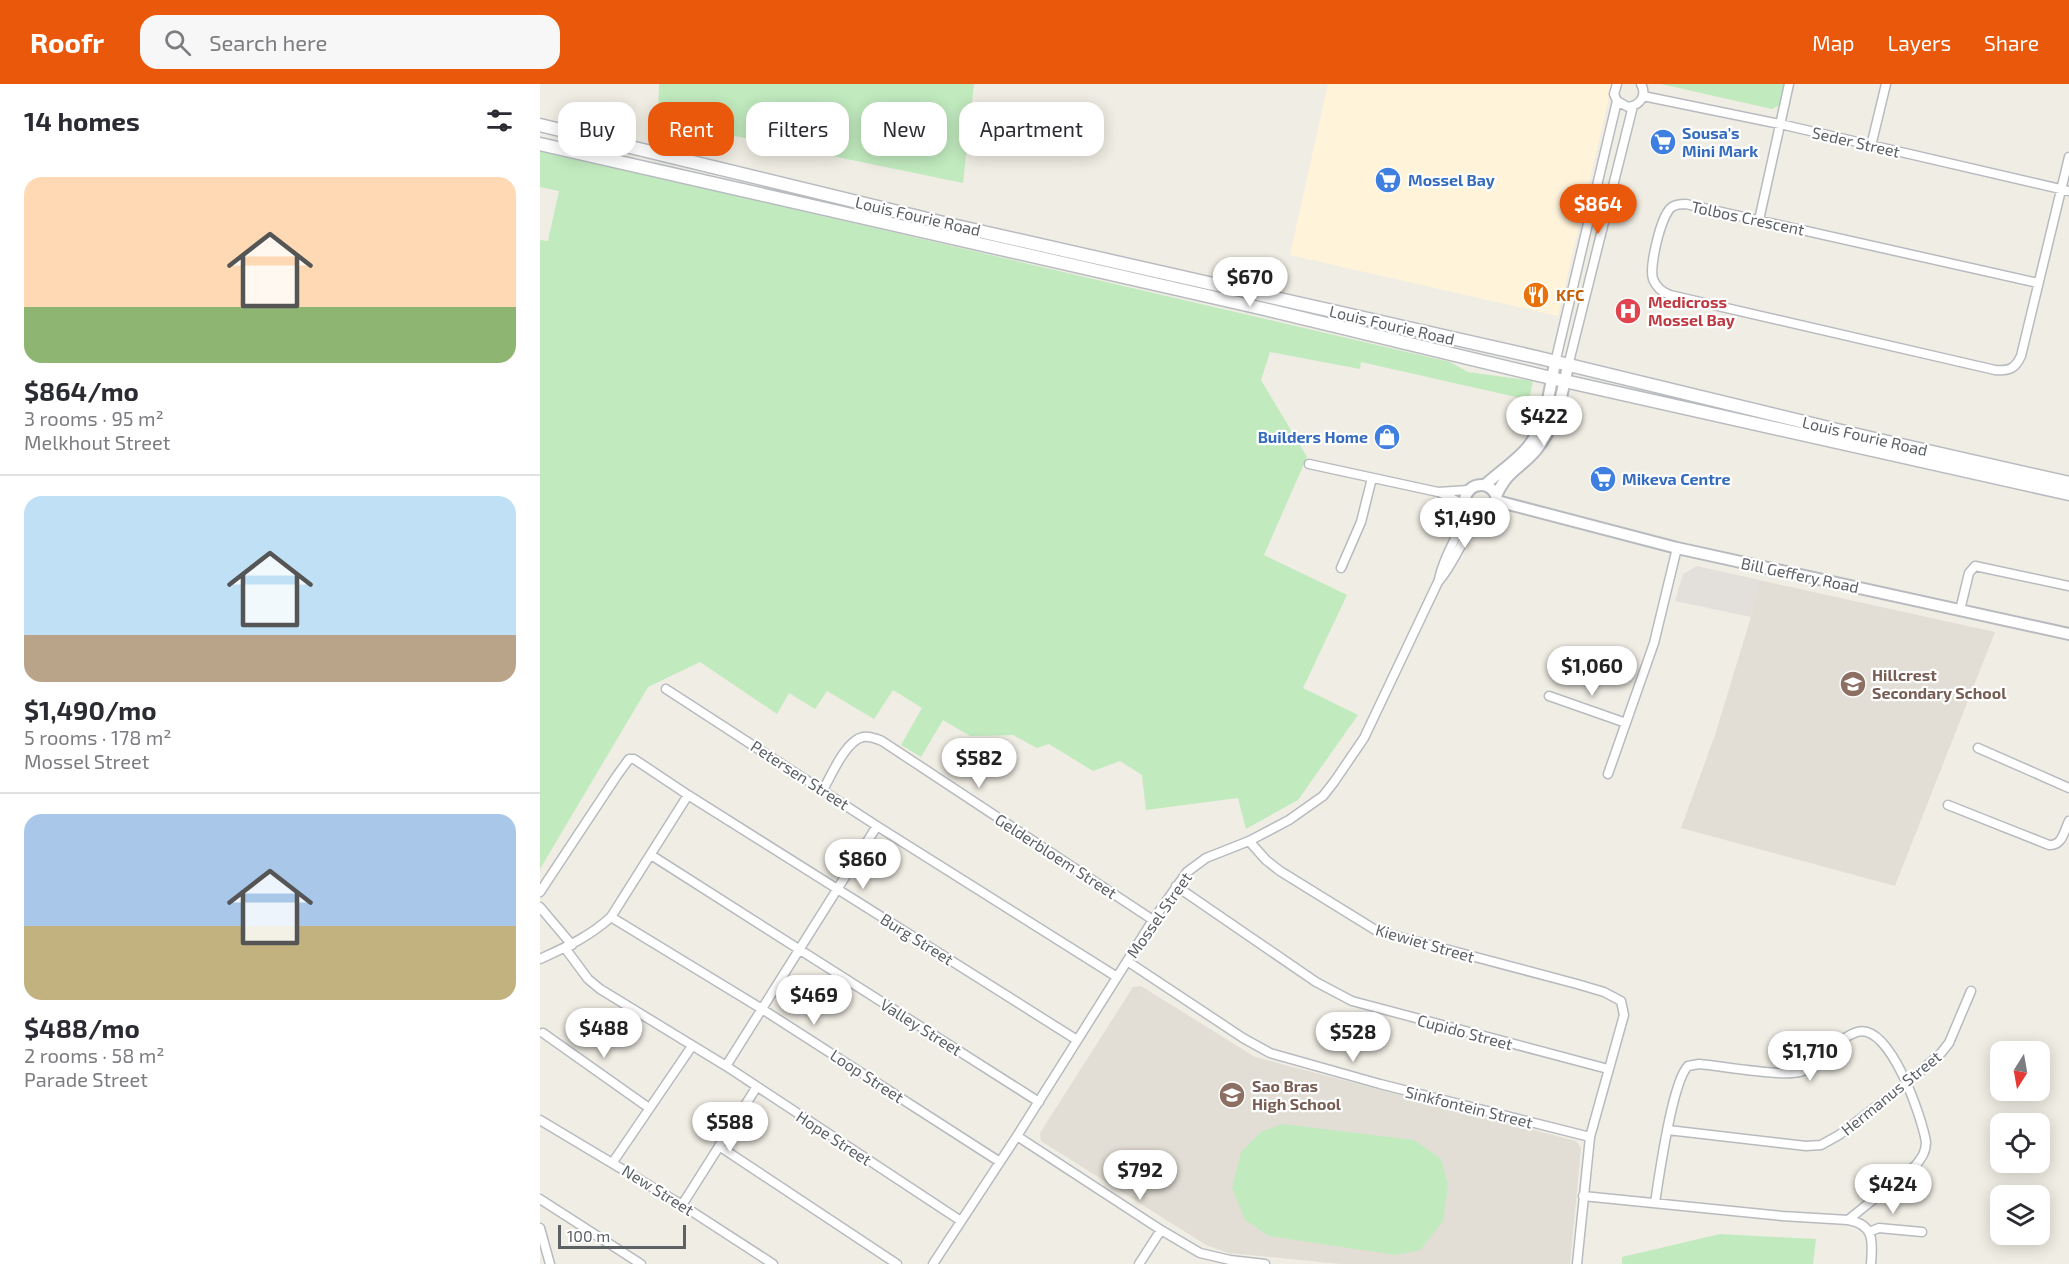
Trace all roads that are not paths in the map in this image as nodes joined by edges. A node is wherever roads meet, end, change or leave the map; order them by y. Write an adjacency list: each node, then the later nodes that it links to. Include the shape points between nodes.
1 (1617, 84): 6 (street)
2 (1789, 84): 8 (street)
3 (1886, 84): 11 (street)
4 (1642, 85): 5 (street)
5 (1643, 96): 7 (street); 8 (street, Seder Street)
6 (1617, 101): 7 (street); 16 (street)
7 (1633, 106): 17 (street)
8 (1780, 124): 11 (street, Seder Street); 14 (street)
9 (540, 125): 16 (main road, Louis Fourie Road)
10 (540, 144): 18 (main road, Louis Fourie Road)
11 (1871, 146): 13 (street, Seder Street)
12 (2069, 157): 13 (street, Tolbos Crescent)
13 (2065, 190): 15 (street, Tolbos Crescent)
14 (1759, 220): 15 (street, Tolbos Crescent); 15 (street, Tolbos Crescent, via 1686,204 1672,207 1660,228 1652,272 1655,284 1670,295 2008,371 2021,356)
15 (2038, 283)
16 (1555, 363): 17 (main road, Louis Fourie Road); 18 (street)
17 (1568, 366): 19 (street); 22 (main road, Louis Fourie Road)
18 (1551, 378): 19 (main road, Louis Fourie Road); 23 (street, via 1545,415 1530,445)
19 (1565, 381): 26 (main road, Louis Fourie Road); 27 (street, via 1549,431 1535,451 1505,478)
20 (1309, 464): 21 (street)
21 (1372, 478): 25 (street); 31 (street, via 1361,522)
22 (2069, 483)
23 (1485, 485): 24 (street); 27 (street, via 1493,490)
24 (1468, 490): 25 (street); 28 (street)
25 (1438, 492): 28 (street)
26 (2069, 494)
27 (1496, 502): 29 (street, via 1488,515); 30 (street, Bill Geffery Road)
28 (1466, 507): 29 (street); 32 (street, via 1462,527)
29 (1480, 517): 32 (street)
30 (1677, 548): 34 (street, Bill Geffery Road); 38 (street, via 1654,643)
31 (1341, 568)
32 (1438, 582): 47 (street, Mossel Street, via 1364,738 1334,782 1323,796 1289,820)
33 (2069, 586): 34 (street, via 1975,566 1969,573)
34 (1960, 610): 35 (street, Bill Geffery Road)
35 (2069, 633)
36 (666, 688): 42 (street, Petersen Street)
37 (1549, 696): 38 (street)
38 (1626, 723): 40 (street)
39 (1978, 748): 41 (street)
40 (1608, 774)
41 (2069, 788)
42 (823, 790): 46 (street, Petersen Street); 54 (street, Gelderbloem Street, via 849,745 872,737)
43 (688, 795): 48 (street); 50 (street, Burg Street); 51 (street, Burg Street, via 637,760 628,759)
44 (1948, 805): 45 (street, via 2049,845 2060,842)
45 (2069, 821)
46 (877, 826): 50 (street); 59 (street, Petersen Street)
47 (1249, 841): 49 (street, Mossel Street, via 1195,864); 66 (street, Kiewiet Street, via 1280,871 1377,932 1615,997 1622,1003 1624,1015)
48 (651, 855): 53 (street); 56 (street, Valley Street)
49 (1176, 886): 54 (street, Mossel Street); 66 (street, Cupido Street, via 1307,976 1352,1001)
50 (837, 889): 56 (street); 63 (street, Burg Street)
51 (540, 892)
52 (540, 907): 55 (street, Hope Street)
53 (611, 918): 55 (street); 61 (street, Loop Street)
54 (1153, 920): 58 (street, Mossel Street)
55 (568, 946): 57 (street); 64 (street, Hope Street, via 588,979 600,989)
56 (798, 949): 61 (street); 69 (street, Valley Street)
57 (540, 959)
58 (1127, 961): 59 (street, Mossel Street); 74 (street, Sinkfontein Street, via 1270,1053)
59 (1117, 977): 63 (street, Mossel Street)
60 (1971, 991): 67 (street, Hermanus Street, via 1949,1043)
61 (762, 1009): 65 (street); 76 (street, Loop Street)
62 (543, 1033): 70 (street)
63 (1077, 1040): 69 (street, Mossel Street)
64 (692, 1046): 65 (street, Hope Street); 70 (street)
65 (726, 1066): 68 (street, Hope Street)
66 (1608, 1069): 74 (street)
67 (1907, 1083): 72 (street, Hermanus Street, via 1821,1145); 72 (street, via 1877,1038 1863,1031 1852,1034 1802,1071 1688,1066 1681,1078); 82 (street, via 1925,1134 1926,1149 1916,1165)
68 (756, 1088): 75 (street); 83 (street, Hope Street)
69 (1039, 1102): 73 (street, Mossel Street)
70 (649, 1108): 77 (street)
71 (540, 1120): 77 (street, New Street)
72 (1668, 1130): 80 (street)
73 (1017, 1136): 76 (street, Mossel Street); 85 (street)
74 (1590, 1137): 78 (street)
75 (719, 1146): 81 (street); 91 (street)
76 (1000, 1161): 83 (street, Mossel Street)
77 (613, 1162): 81 (street, New Street)
78 (1583, 1196): 80 (street); 95 (street)
79 (540, 1199): 89 (street)
80 (1654, 1203): 82 (street)
81 (682, 1204): 90 (street, New Street)
82 (1848, 1220): 86 (street, via 1863,1223)
83 (961, 1221): 92 (street, Mossel Street)
84 (540, 1228): 88 (street)
85 (1161, 1230): 93 (street); 94 (street, via 1205,1255)
86 (1869, 1232): 87 (street, via 1885,1228); 96 (street)
87 (1922, 1232)
88 (550, 1264)
89 (641, 1264)
90 (773, 1264)
91 (897, 1264)
92 (933, 1264)
93 (1139, 1264)
94 (1265, 1264)
95 (1577, 1264)
96 (1871, 1264)

